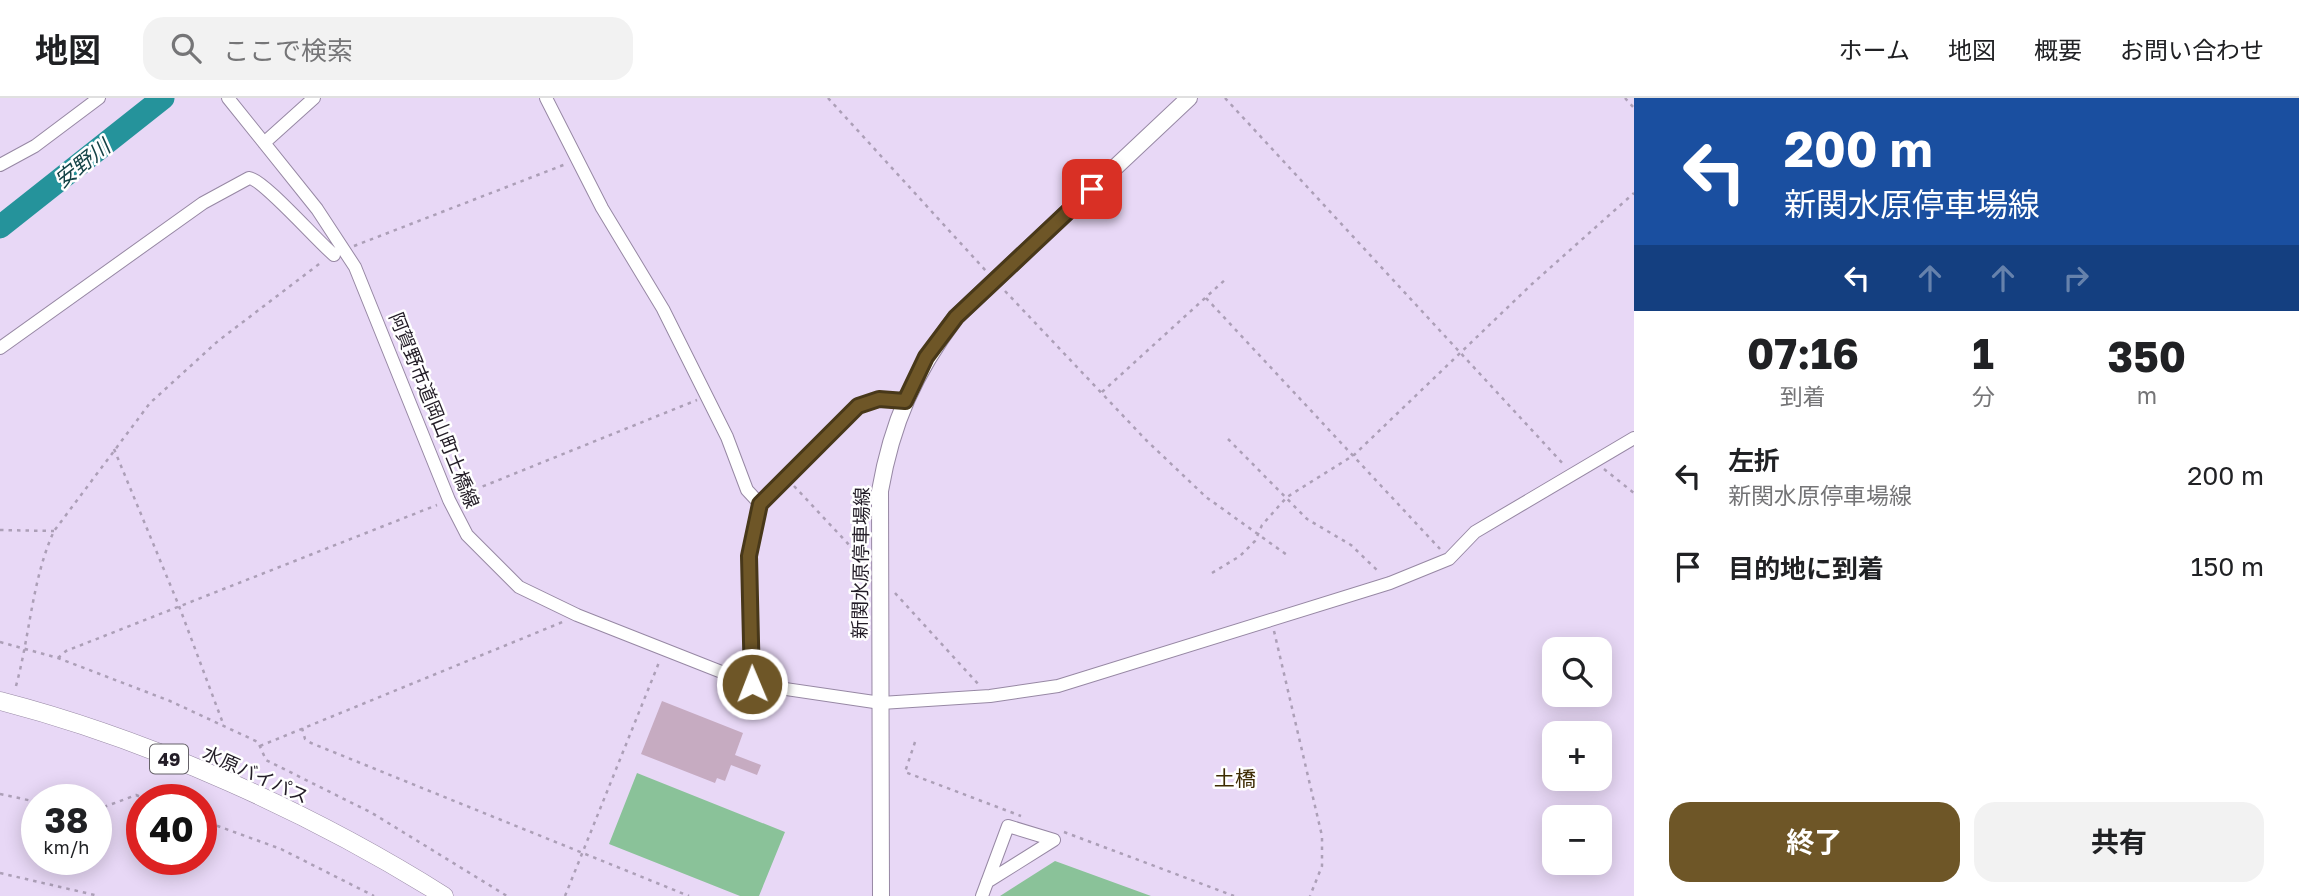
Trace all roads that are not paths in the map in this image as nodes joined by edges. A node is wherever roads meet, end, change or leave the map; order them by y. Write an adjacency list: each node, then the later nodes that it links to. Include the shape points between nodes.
1 (99, 98): 7 (street, via 35,146)
2 (228, 98): 6 (street, 阿賀野市道岡山町土橋線)
3 (314, 98): 6 (street)
4 (546, 98): 12 (street, via 576,160 663,309 727,437 747,490)
5 (1189, 98): 10 (main road, 新関水原停車場線, via 956,317)
6 (264, 143): 8 (street, 阿賀野市道岡山町土橋線, via 317,209)
7 (0, 164)
8 (339, 253): 9 (street, via 312,237 261,182 249,178 203,202); 13 (street, 阿賀野市道岡山町土橋線, via 366,289 467,535 519,587)
9 (0, 348)
10 (905, 401): 12 (street, via 879,399 858,406); 15 (main road, 新関水原停車場線, via 888,445 880,491)
11 (1634, 438): 15 (street, 阿賀野市道岡山町土橋線, via 1475,532 1449,559 1390,583 1058,686)
12 (760, 504): 13 (street, via 749,556)
13 (752, 684): 15 (street, 阿賀野市道岡山町土橋線)
14 (0, 701): 17 (highway, 水原バイパス / 49, via 55,715 220,780 334,832)
15 (881, 703): 18 (main road, 新関水原停車場線)
16 (987, 882): 16 (street, via 1007,826 1054,840 1009,868); 19 (street)
17 (444, 896)
18 (881, 896)
19 (982, 896)

